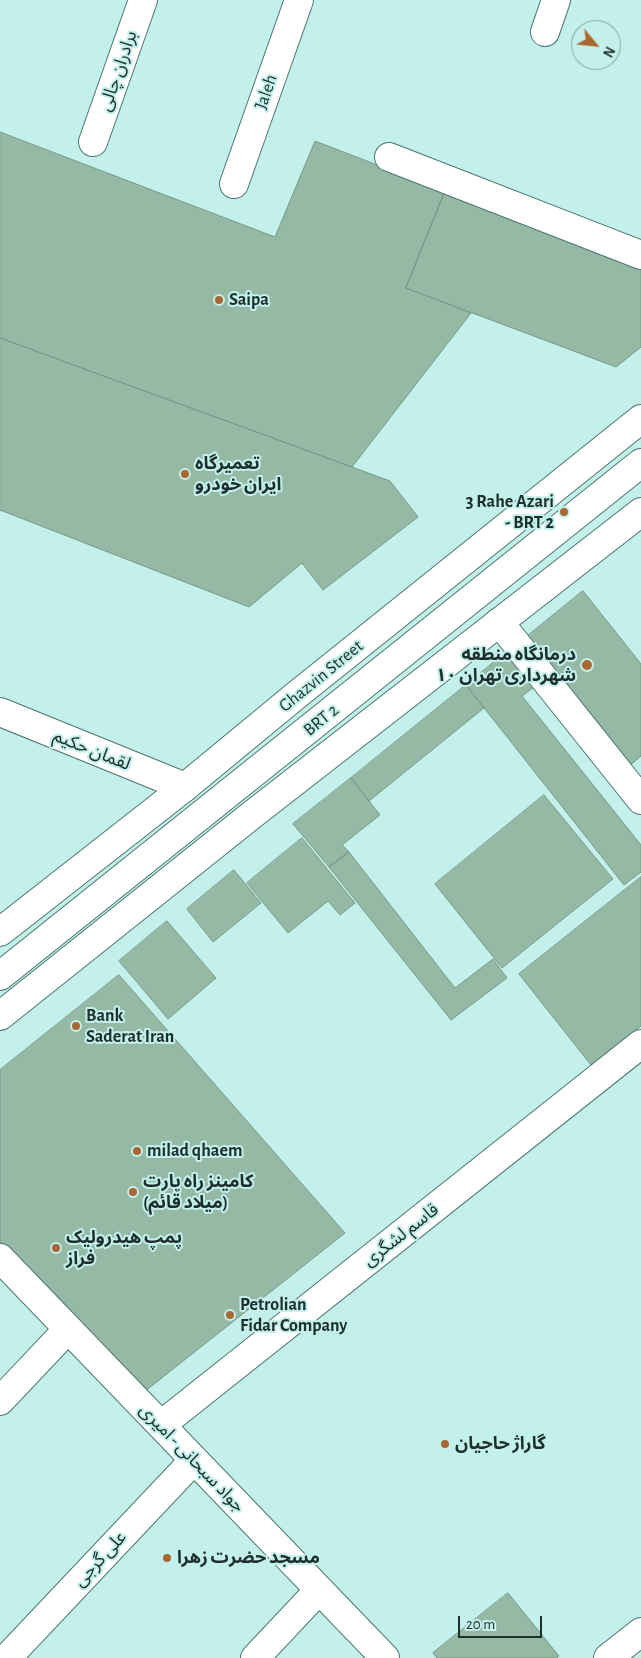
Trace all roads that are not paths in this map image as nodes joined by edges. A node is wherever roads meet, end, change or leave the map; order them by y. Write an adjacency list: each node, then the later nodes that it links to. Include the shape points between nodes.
1 (143, 0): 5 (main road, برادران چالی)
2 (299, 0): 7 (main road, Jaleh)
3 (556, 0): 4 (main road)
4 (545, 32)
5 (93, 142)
6 (389, 157): 8 (main road)
7 (234, 184)
8 (641, 255)
9 (641, 419): 14 (main road, Ghazvin Street, via 298,693)
10 (641, 463): 17 (main road, BRT 2)
11 (641, 512): 12 (main road)
12 (500, 622): 15 (main road); 18 (main road)
13 (0, 712): 14 (main road, لقمان حکیم)
14 (185, 788): 16 (main road, Ghazvin Street)
15 (641, 800)
16 (0, 932)
17 (0, 976)
18 (0, 1016)
19 (641, 1044): 23 (main road, قاسم لشگری)
20 (0, 1258): 21 (main road, جواد سبحانی - امیری)
21 (68, 1329): 22 (main road); 23 (main road, جواد سبحانی - امیری)
22 (0, 1401)
23 (161, 1425): 24 (main road, جواد سبحانی - امیری)
24 (194, 1460): 25 (main road, جواد سبحانی - امیری); 27 (main road, علی گرجی)
25 (319, 1590): 28 (main road); 29 (main road, جواد سبحانی - امیری)
26 (641, 1632): 30 (main road)
27 (7, 1658)
28 (255, 1658)
29 (385, 1658)
30 (608, 1658)

